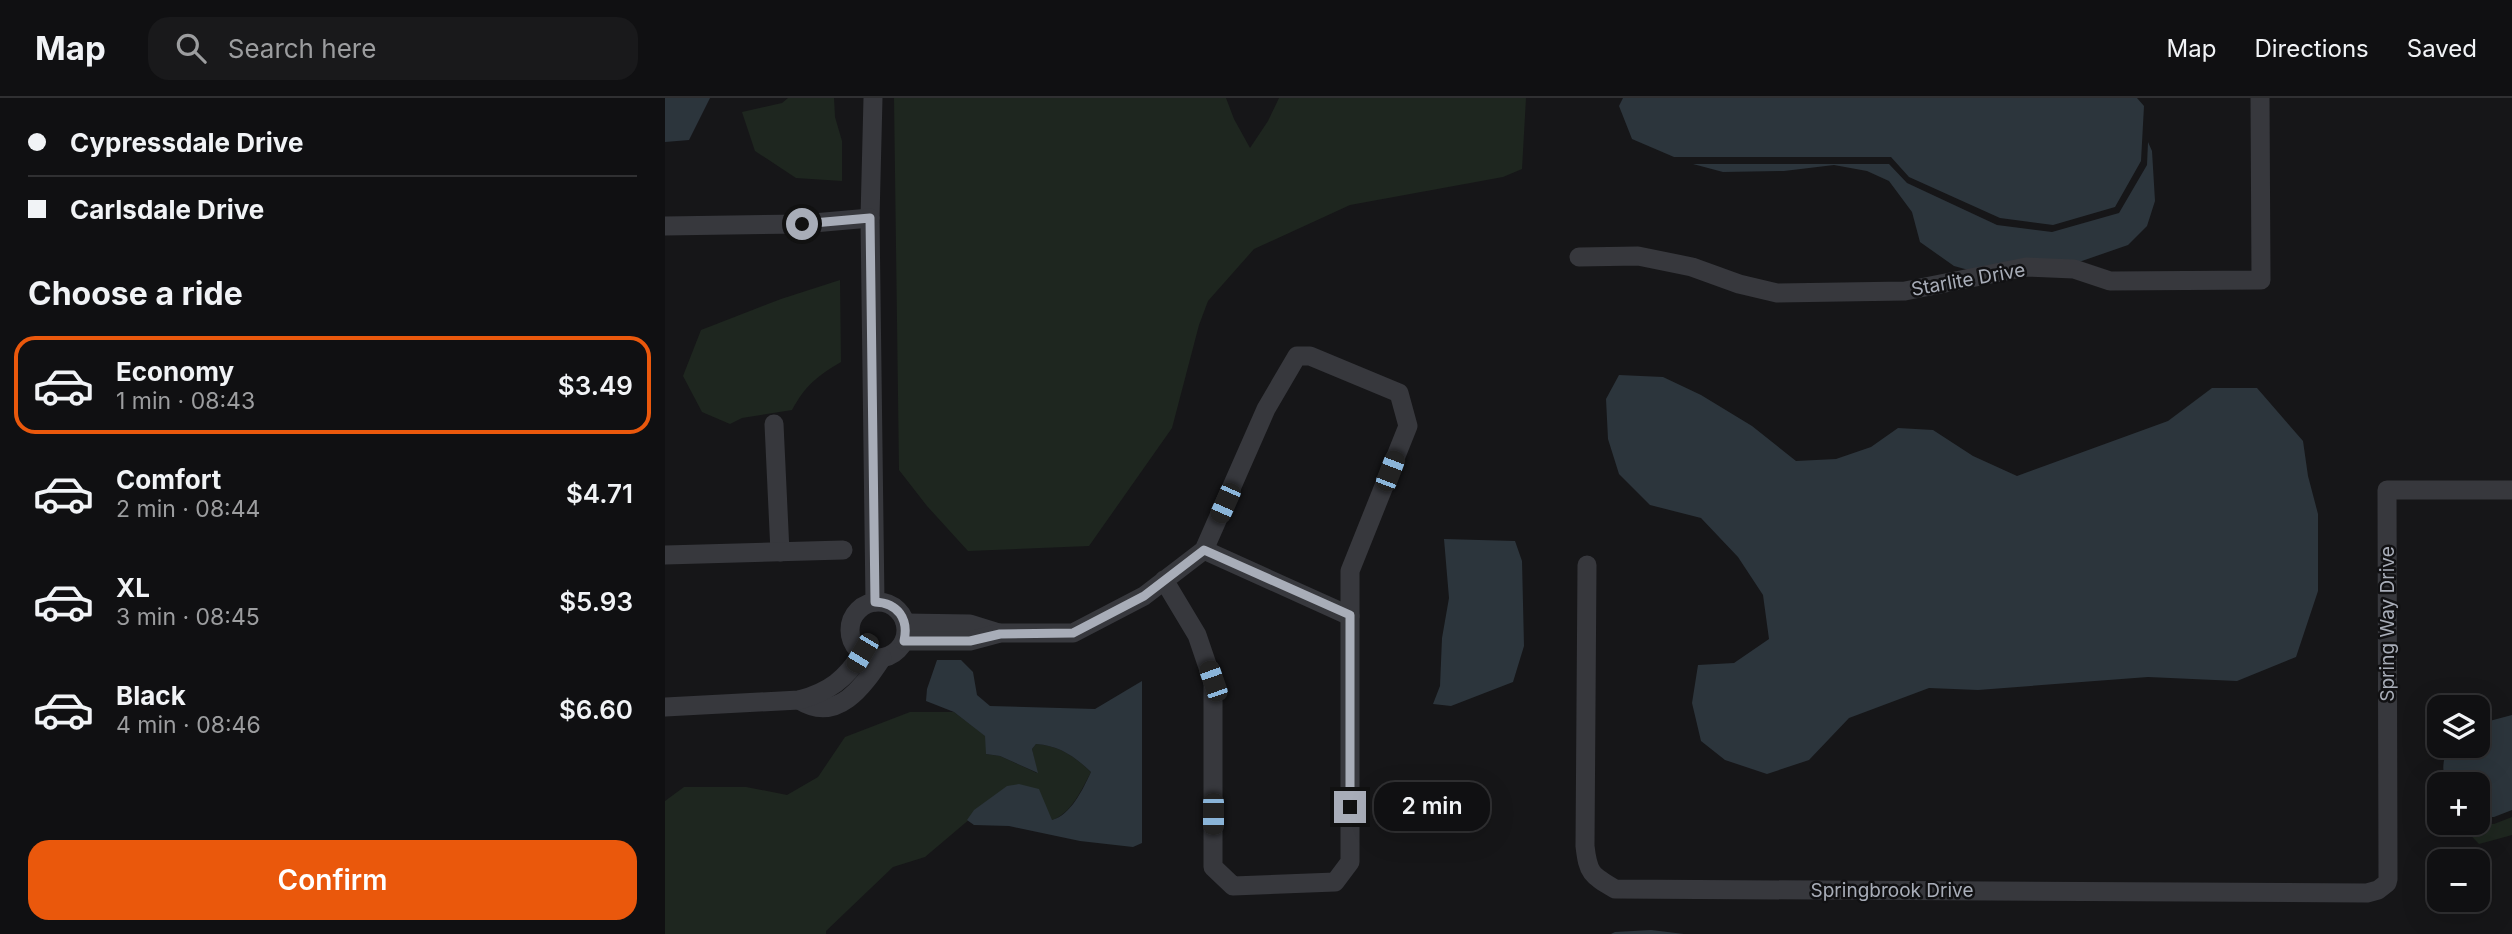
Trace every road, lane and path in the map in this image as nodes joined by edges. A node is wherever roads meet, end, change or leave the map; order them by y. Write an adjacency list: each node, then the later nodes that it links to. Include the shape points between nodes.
1 (873, 98): 3 (street)
2 (2260, 98): 5 (street, Starlite Drive, via 2261,280 2110,281 2074,269 2026,267 1906,291 1777,293 1638,256)
3 (870, 218): 4 (street); 14 (street)
4 (665, 226)
5 (1579, 257)
6 (774, 424): 10 (street)
7 (2512, 490): 21 (street, Spring Way Drive, via 2387,490)
8 (843, 550): 10 (street)
9 (1204, 550): 13 (street); 15 (street); 15 (street, via 1266,409 1297,356 1310,356 1399,393 1408,426 1350,571)
10 (781, 552): 11 (street)
11 (665, 555)
12 (1587, 565): 21 (street, Springbrook Drive, via 1585,846 1594,877 1615,889 2367,893)
13 (1164, 580): 15 (street, via 1197,635 1213,681 1213,867 1233,886 1335,882 1350,862); 16 (street, via 1144,596 1073,633 1000,634 970,641 951,632)
14 (875, 602): 16 (street, via 897,610); 17 (street, via 860,609 851,623 851,640)
15 (1350, 615)
16 (905, 632): 18 (street, via 895,652)
17 (862, 653): 18 (street); 19 (street)
18 (882, 658): 19 (street, via 866,681)
19 (840, 693): 20 (street, via 830,708 821,709 799,700)
20 (665, 707)
21 (2387, 883)

